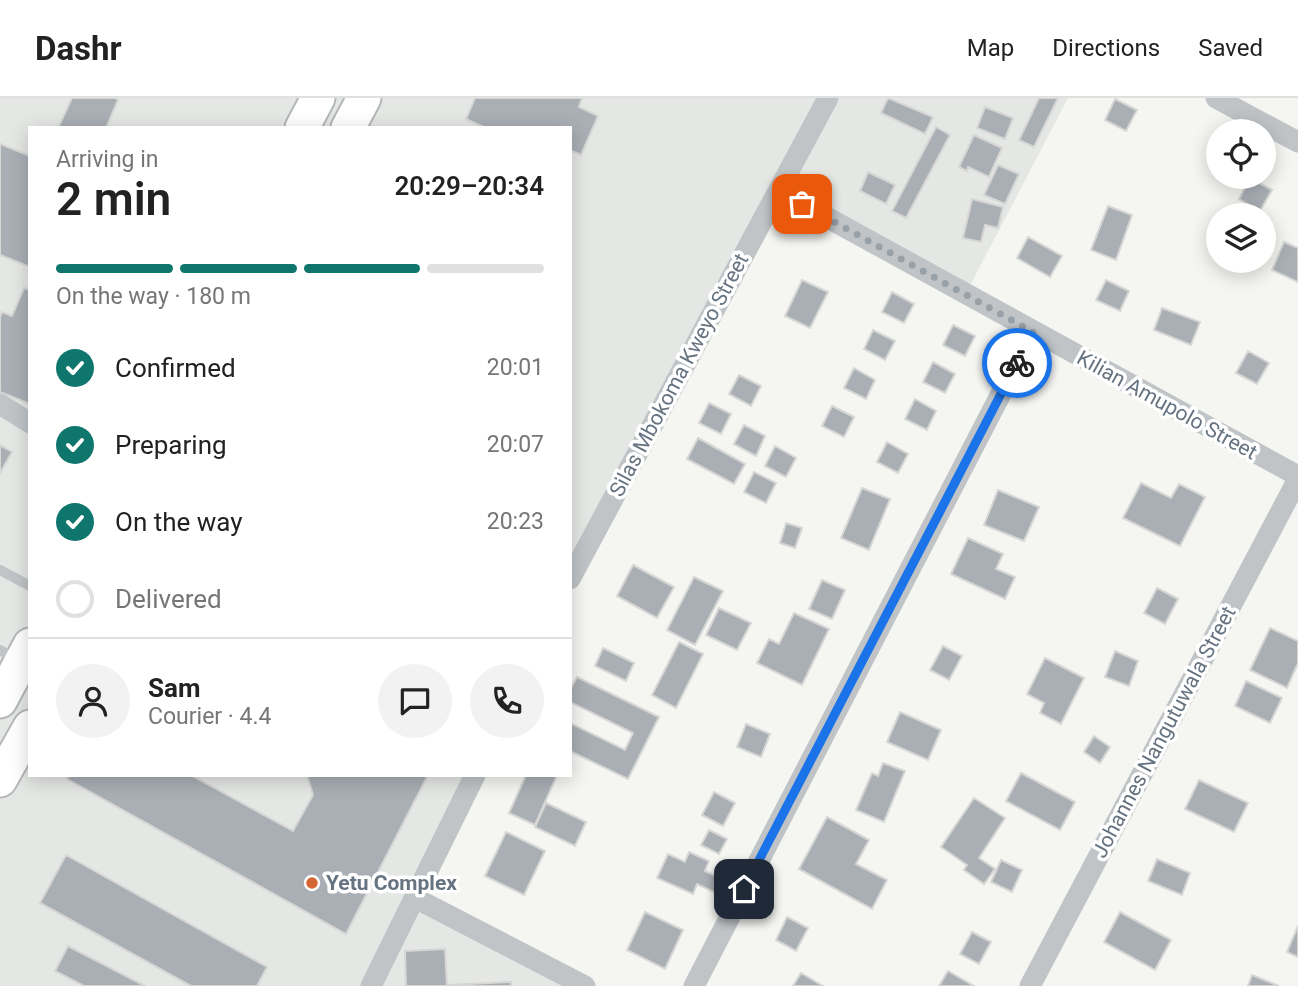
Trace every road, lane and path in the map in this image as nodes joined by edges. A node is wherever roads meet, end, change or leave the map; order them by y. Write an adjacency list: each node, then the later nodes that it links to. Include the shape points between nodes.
1 (364, 98): 4 (main road)
2 (828, 98): 6 (street, Silas Mbokoma Kweyo Street)
3 (1216, 98): 5 (street)
4 (349, 126)
5 (1298, 142)
6 (779, 191): 7 (street, Kilian Amupolo Street); 12 (street, Silas Mbokoma Kweyo Street)
7 (1033, 332): 10 (street, Kilian Amupolo Street); 22 (street)
8 (0, 404): 9 (street)
9 (28, 422)
10 (1298, 478): 23 (street, Johannes Nangutuwala Street)
11 (1, 572): 13 (lane)
12 (572, 575)
13 (28, 585)
14 (17, 652): 15 (main road)
15 (0, 701)
16 (28, 731): 18 (main road)
17 (474, 777): 19 (street)
18 (0, 780)
19 (415, 898): 20 (street); 21 (street)
20 (370, 986)
21 (585, 986)
22 (694, 986)
23 (1030, 986)

